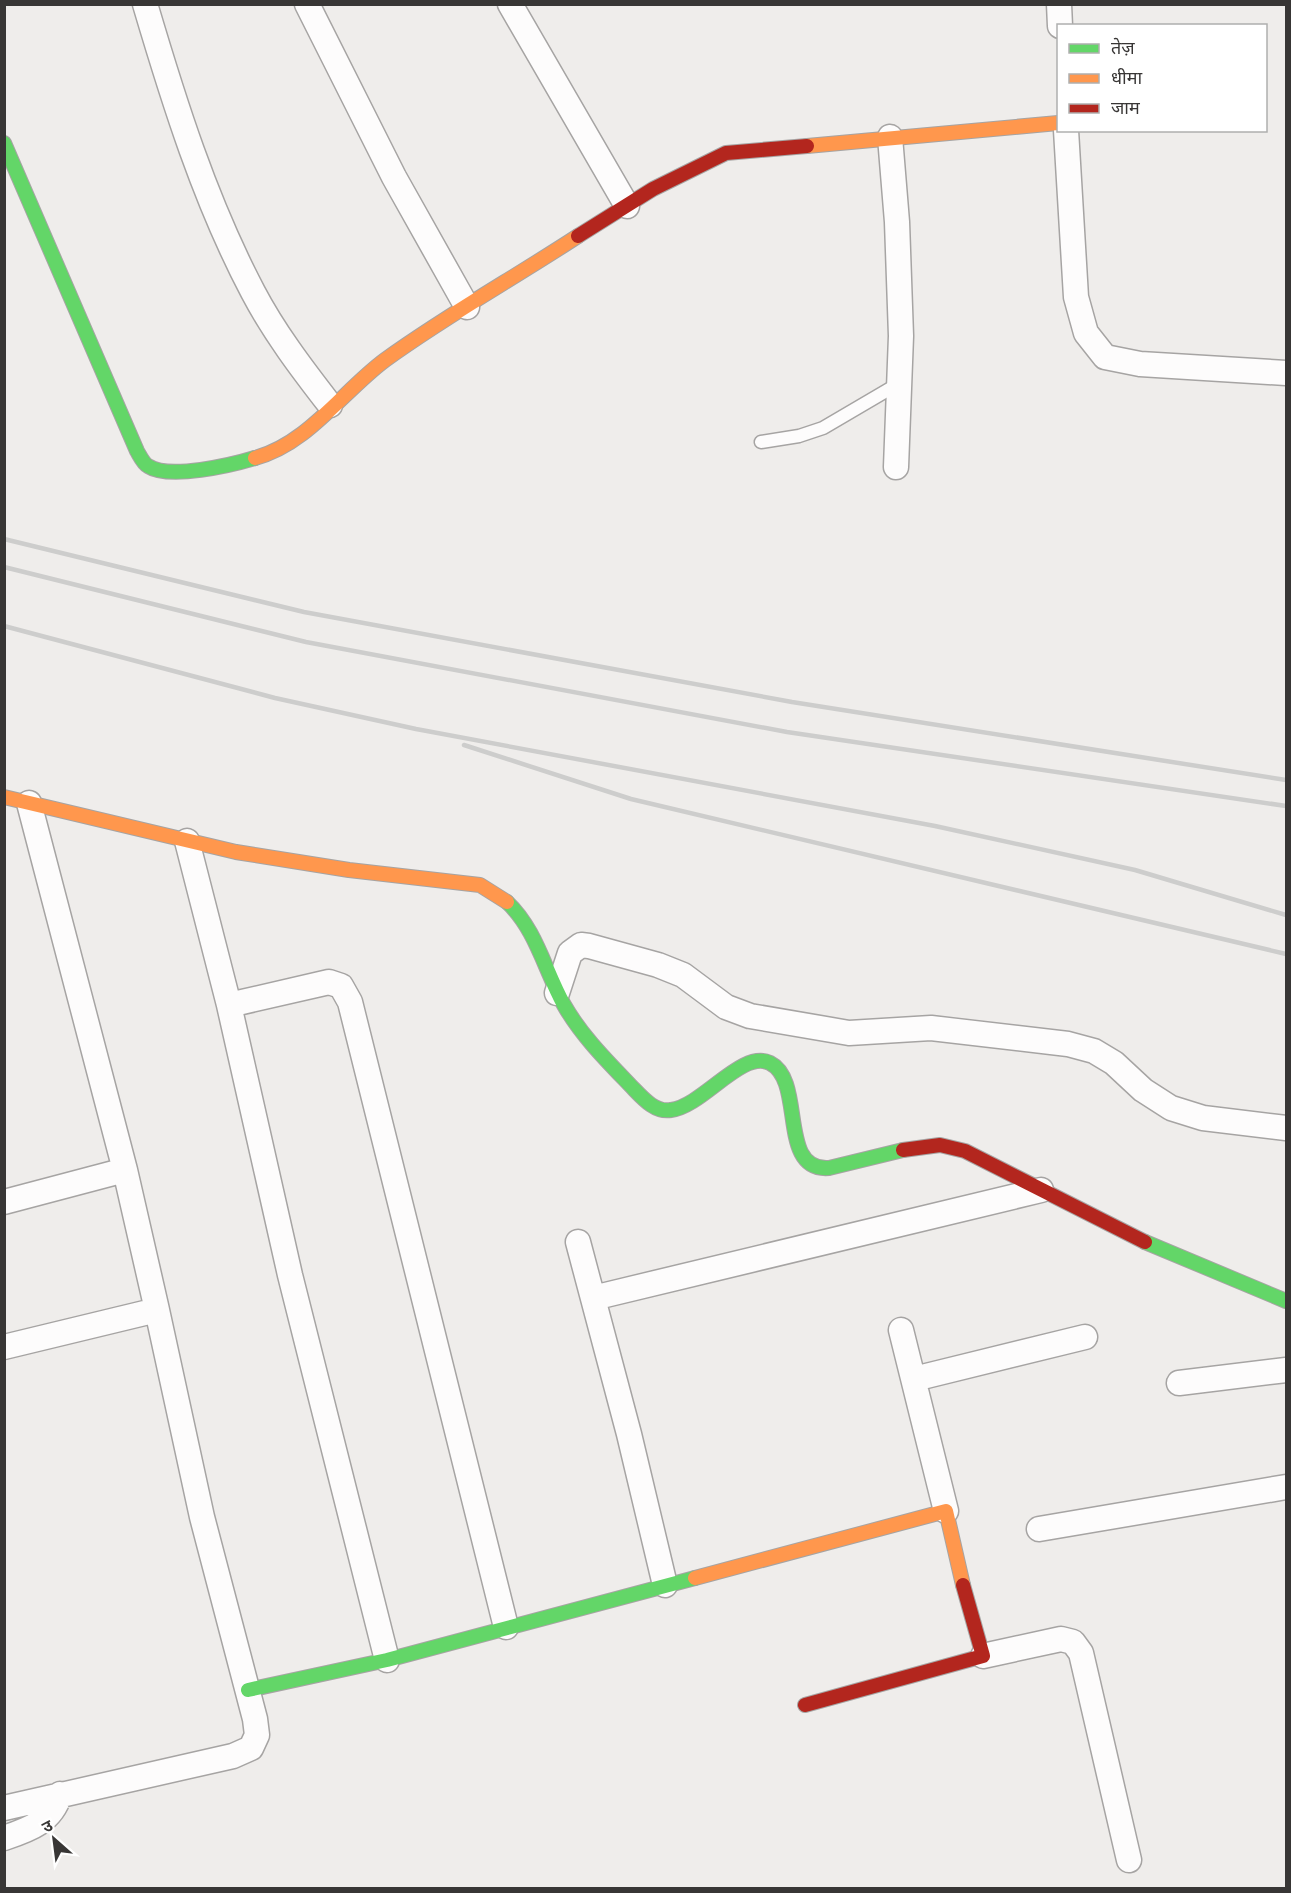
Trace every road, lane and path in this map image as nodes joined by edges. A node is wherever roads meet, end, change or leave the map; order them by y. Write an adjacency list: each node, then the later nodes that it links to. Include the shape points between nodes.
1 (145, 4): 14 (street, via 215,212 253,292 290,353)
2 (307, 4): 11 (street, via 394,177)
3 (510, 4): 10 (street)
4 (1059, 4): 5 (street)
5 (1060, 24)
6 (1057, 123): 8 (street)
7 (1066, 132): 12 (street, via 1076,297 1086,333 1105,357 1140,364)
8 (890, 137): 10 (street, via 726,153); 13 (street, via 900,325)
9 (4, 142): 14 (street, via 137,451 148,467 185,471 273,453)
10 (627, 206): 11 (street)
11 (467, 308): 14 (street, via 366,375)
12 (1287, 373)
13 (898, 384): 15 (lane, via 823,428); 16 (street)
14 (330, 405)
15 (761, 442)
16 (896, 467)
17 (4, 797): 18 (street)
18 (29, 803): 19 (street); 23 (street)
19 (187, 841): 20 (street, via 278,860 480,885 497,892 514,907 530,930); 21 (street)
20 (557, 993): 22 (street, via 570,953 581,945 589,946 683,975 726,1007 750,1016 849,1033 939,1028 1068,1044 1094,1051 1114,1063 1143,1090 1171,1108 1203,1118); 24 (street, via 578,1028 603,1058 649,1104 664,1112 680,1111 736,1070 766,1061 778,1069 785,1083 800,1150 806,1161 819,1168 928,1146 948,1146)
21 (229, 1005): 40 (street, via 329,982 341,986 350,1002); 42 (street, via 290,1275)
22 (1287, 1128)
23 (125, 1170): 25 (street); 29 (street)
24 (1041, 1190): 27 (street); 28 (street, via 1111,1226)
25 (4, 1202)
26 (578, 1242): 27 (street)
27 (593, 1298): 39 (street)
28 (1287, 1301)
29 (157, 1310): 32 (street); 43 (street, via 202,1517)
30 (901, 1330): 34 (street)
31 (1085, 1337): 34 (street)
32 (4, 1347)
33 (1287, 1370): 35 (street)
34 (914, 1379): 37 (street)
35 (1179, 1383)
36 (1287, 1487): 38 (street)
37 (946, 1511): 39 (street); 41 (street)
38 (1039, 1529)
39 (665, 1585): 40 (street)
40 (506, 1627): 42 (street)
41 (983, 1656): 44 (street); 48 (street, via 1061,1639 1077,1647)
42 (387, 1660): 43 (street)
43 (248, 1690): 45 (street, via 257,1735 250,1748 233,1756)
44 (805, 1705)
45 (60, 1794): 46 (street); 47 (street, via 55,1810 39,1824)
46 (4, 1808)
47 (4, 1838)
48 (1129, 1860)

